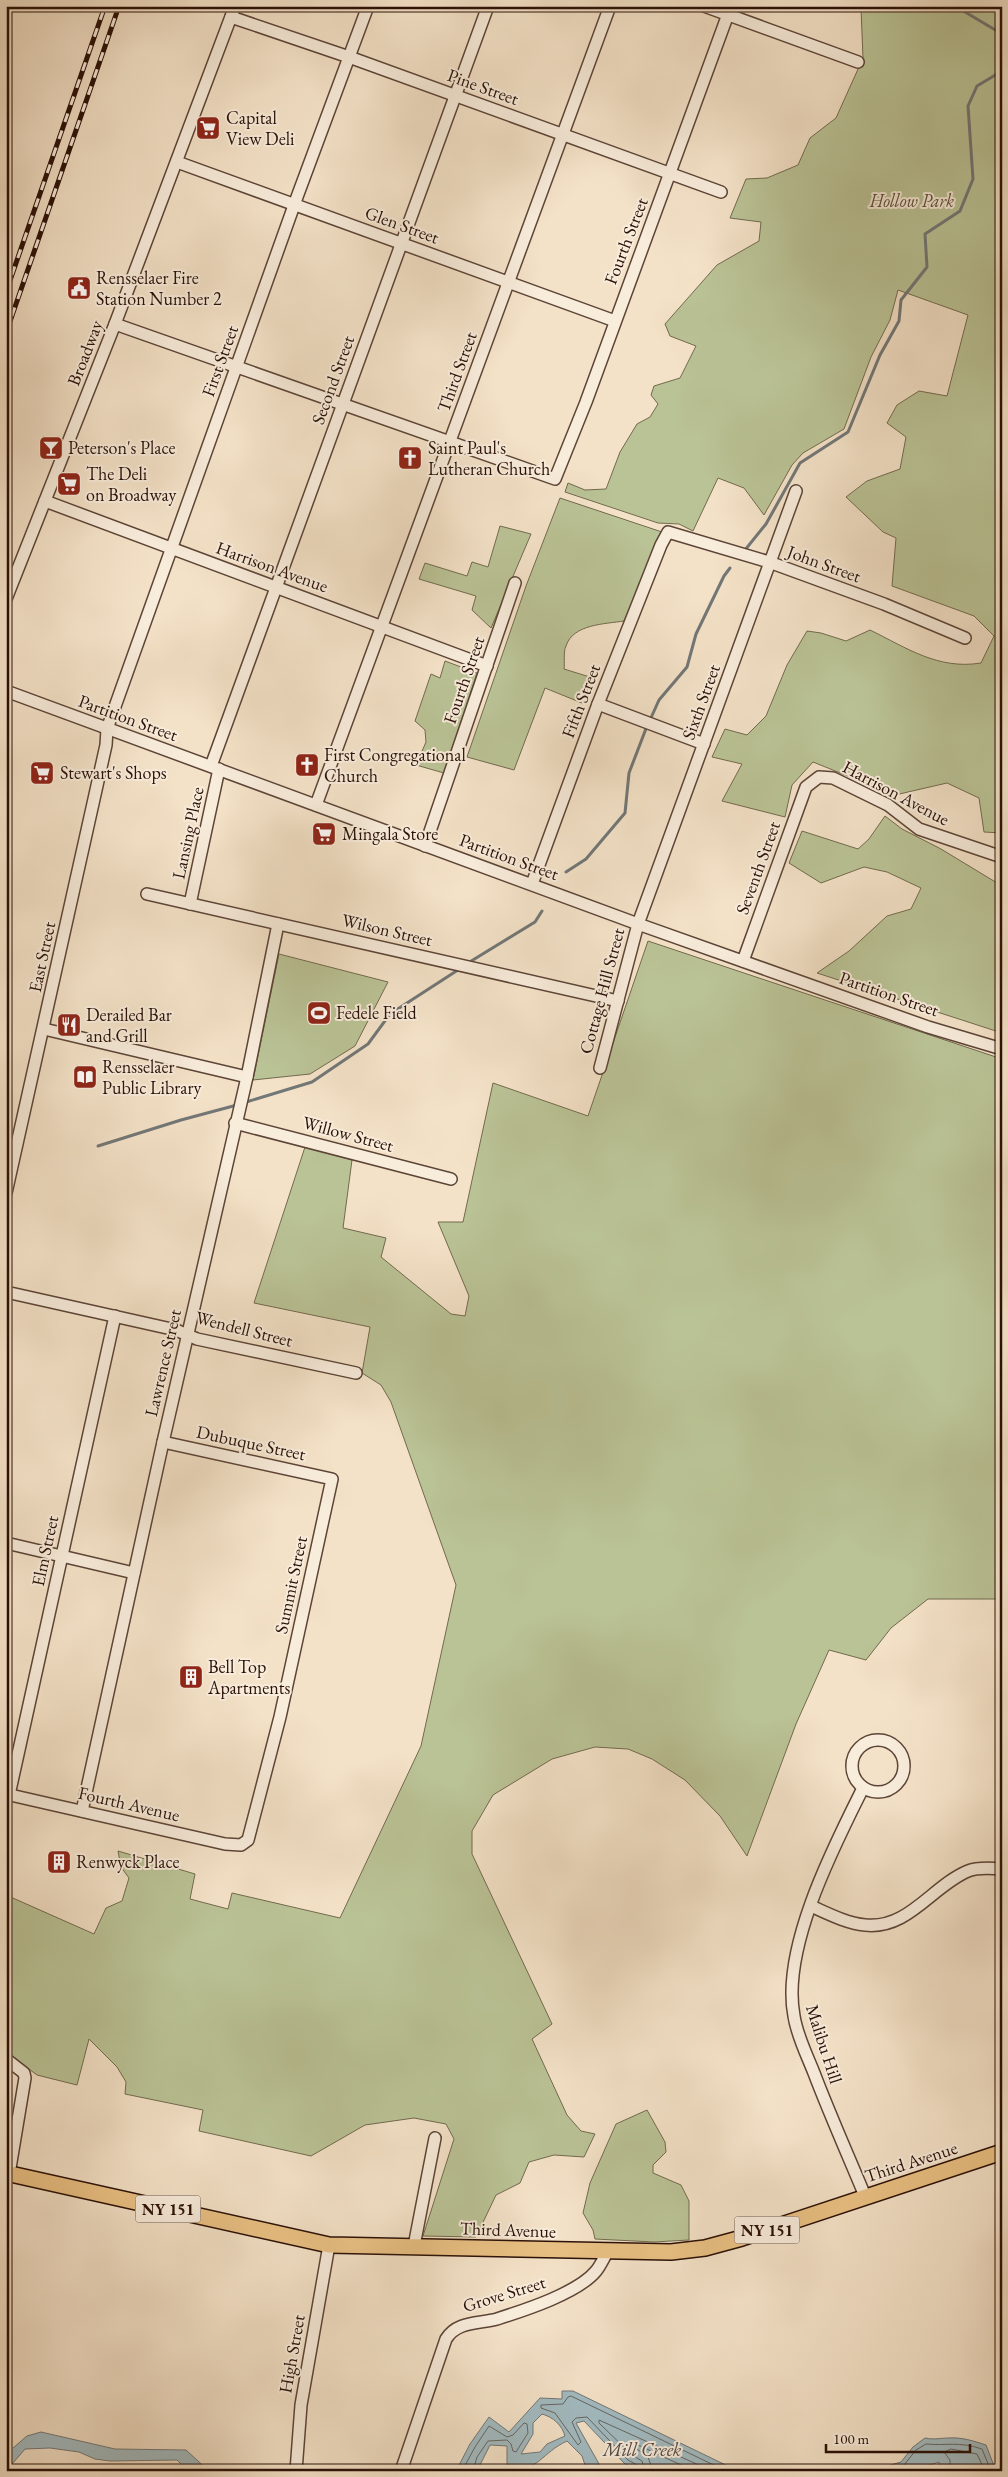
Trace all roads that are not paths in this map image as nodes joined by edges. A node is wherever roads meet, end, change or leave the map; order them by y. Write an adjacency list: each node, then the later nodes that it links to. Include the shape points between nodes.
1 (368, 6): 7 (street, First Street)
2 (488, 6): 9 (street, Second Street)
3 (610, 6): 10 (street, Third Street)
4 (704, 6): 5 (street)
5 (729, 11): 8 (street); 12 (street, Fourth Street)
6 (233, 12): 7 (street, Pine Street); 11 (street, Broadway)
7 (350, 57): 9 (street, Pine Street); 14 (street, First Street)
8 (858, 62)
9 (457, 96): 10 (street, Pine Street); 15 (street, Second Street)
10 (563, 135): 12 (street, Pine Street); 16 (street, Third Street)
11 (177, 162): 14 (street, Glen Street); 18 (street, Broadway)
12 (670, 174): 13 (street, Pine Street); 17 (street, Fourth Street)
13 (722, 192)
14 (294, 205): 15 (street, Glen Street); 19 (street, First Street)
15 (401, 244): 16 (street, Glen Street); 20 (street, Second Street)
16 (508, 283): 17 (street, Glen Street); 21 (street, Third Street)
17 (615, 321): 21 (street, Fourth Street, via 555,479)
18 (115, 324): 19 (street); 23 (street, Broadway)
19 (236, 367): 20 (street); 25 (street, First Street)
20 (342, 404): 21 (street); 28 (street, Second Street)
21 (450, 442): 30 (street, Third Street)
22 (796, 491): 26 (street, Sixth Street)
23 (45, 501): 25 (street, Harrison Avenue); 29 (street, Broadway)
24 (668, 532): 26 (street, John Street); 34 (street, Fifth Street)
25 (171, 548): 28 (street, Harrison Avenue); 35 (street, First Street)
26 (769, 562): 31 (street, John Street); 36 (street, Sixth Street)
27 (515, 583): 32 (street, Fourth Street)
28 (276, 587): 30 (street, Harrison Avenue); 37 (street, Second Street)
29 (6, 599)
30 (382, 627): 32 (street, Harrison Avenue); 39 (street, Third Street)
31 (965, 638)
32 (487, 666): 40 (street, Fourth Street)
33 (6, 691): 35 (street, Partition Street)
34 (598, 704): 36 (street); 42 (street, Fifth Street)
35 (107, 728): 37 (street, Partition Street); 49 (street, East Street)
36 (704, 744): 46 (street, Sixth Street)
37 (215, 768): 39 (street, Partition Street); 44 (street, Lansing Place)
38 (806, 787): 41 (street, Harrison Avenue, via 819,776 833,778 888,805 919,829); 47 (street, Seventh Street)
39 (316, 805): 40 (street, Partition Street)
40 (425, 846): 42 (street, Partition Street)
41 (1002, 857)
42 (532, 884): 46 (street, Partition Street)
43 (147, 894): 44 (street, Wilson Street)
44 (190, 904): 45 (street, Wilson Street)
45 (278, 924): 48 (street, Wilson Street); 52 (street, Lawrence Street)
46 (638, 924): 47 (street, Partition Street); 48 (street, Cottage Hill Street)
47 (744, 961): 50 (street, Partition Street, via 928,1027)
48 (618, 1001): 51 (street, Cottage Hill Street)
49 (44, 1029): 52 (street); 55 (street, East Street)
50 (1002, 1049)
51 (600, 1068)
52 (246, 1077): 53 (street, Lawrence Street)
53 (236, 1119): 54 (street, Willow Street); 58 (street, Lawrence Street)
54 (451, 1180)
55 (6, 1193)
56 (6, 1292): 57 (street, Wendell Street)
57 (115, 1316): 58 (street, Wendell Street); 63 (street, Elm Street)
58 (188, 1335): 59 (street, Wendell Street); 60 (street, Lawrence Street)
59 (356, 1373)
60 (162, 1442): 61 (street, Dubuque Street); 64 (street, Lawrence Street)
61 (332, 1479): 68 (street, Summit Street, via 280,1717 252,1829)
62 (6, 1543): 63 (street)
63 (62, 1556): 64 (street); 66 (street, Elm Street)
64 (134, 1573): 67 (street, Lawrence Street)
65 (863, 1788): 65 (street, via 852,1773 853,1755 858,1748 874,1739 892,1743 898,1748 904,1764 900,1780 895,1786 879,1792); 70 (street, Malibu Hill, via 839,1836)
66 (7, 1794): 67 (street, Fourth Avenue)
67 (82, 1811): 68 (street, Fourth Avenue, via 224,1844)
68 (245, 1843)
69 (1002, 1869): 70 (street, via 969,1870 901,1918 885,1924 850,1922)
70 (811, 1906): 75 (street, Malibu Hill, via 792,1969 794,2016)
71 (6, 2059): 74 (street, via 24,2073 25,2078)
72 (435, 2138): 77 (street)
73 (1002, 2152): 75 (main road, Third Avenue / NY 151)
74 (8, 2173): 76 (main road, Third Avenue / NY 151)
75 (865, 2196): 78 (main road, Third Avenue / NY 151, via 791,2223 705,2248 671,2252)
76 (329, 2245): 77 (main road, Third Avenue / NY 151); 79 (street, High Street, via 301,2405)
77 (414, 2246): 78 (main road, Third Avenue / NY 151)
78 (608, 2250): 80 (street, Grove Street, via 597,2270 577,2287 497,2319 458,2326 451,2331)
79 (296, 2471)
80 (401, 2471)

